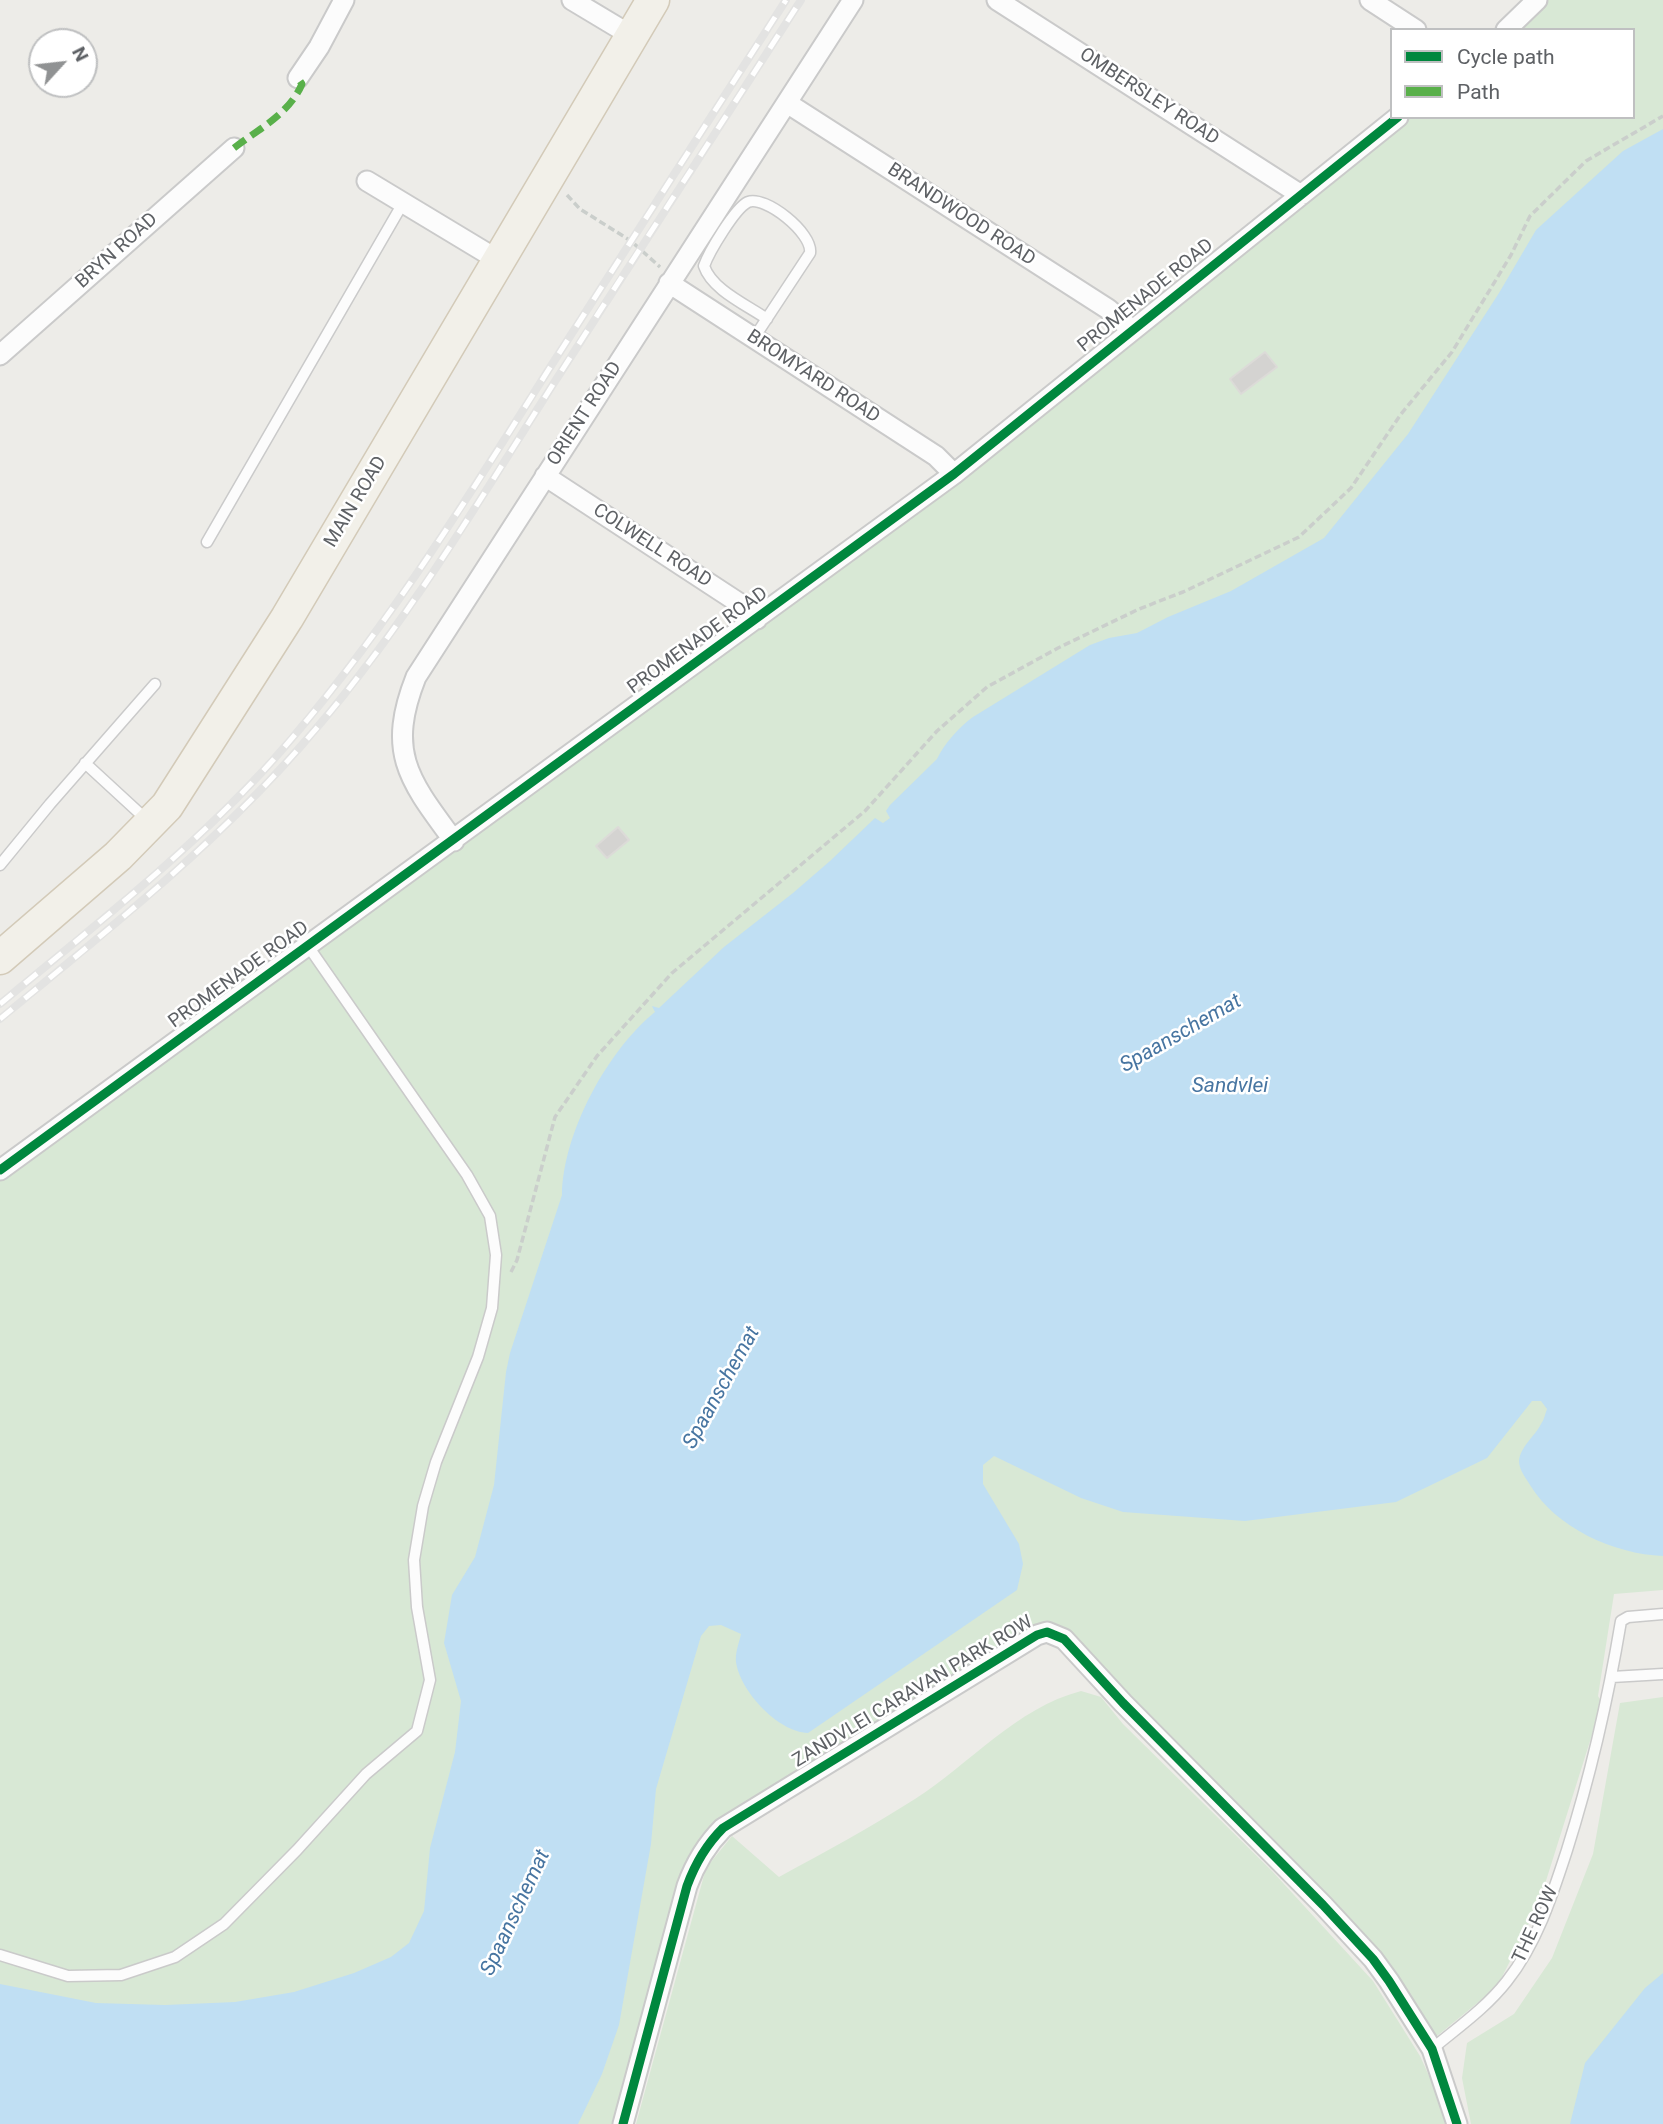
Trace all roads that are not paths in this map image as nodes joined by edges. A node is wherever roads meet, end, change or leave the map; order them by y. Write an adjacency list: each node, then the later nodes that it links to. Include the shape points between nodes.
1 (344, 0): 11 (street)
2 (572, 0): 10 (street)
3 (653, 0): 10 (main road, MAIN ROAD)
4 (853, 0): 12 (street, ORIENT ROAD)
5 (997, 0): 16 (street, OMBERSLEY ROAD)
6 (1370, 0): 8 (street)
7 (1537, 0): 9 (street)
8 (1413, 28)
9 (1508, 28)
10 (632, 36): 18 (main road, MAIN ROAD)
11 (298, 78)
12 (787, 103): 19 (street, ORIENT ROAD); 21 (street, BRANDWOOD ROAD, via 1108,309)
13 (1396, 119): 16 (street, PROMENADE ROAD)
14 (234, 148): 23 (street, BRYN ROAD)
15 (367, 181): 17 (street)
16 (1301, 195): 21 (street, PROMENADE ROAD)
17 (403, 202): 18 (street); 26 (lane)
18 (498, 260): 30 (main road, MAIN ROAD, via 287,618 167,806)
19 (671, 279): 22 (street, BROMYARD ROAD); 25 (street, ORIENT ROAD)
20 (767, 318): 20 (lane, via 811,246 798,226 765,204 751,201 731,219 704,265 721,288); 22 (lane)
21 (1132, 330): 24 (street, PROMENADE ROAD)
22 (754, 338): 24 (street, BROMYARD ROAD, via 936,456)
23 (0, 355)
24 (954, 474): 27 (street, PROMENADE ROAD)
25 (545, 476): 27 (street, COLWELL ROAD); 31 (street, ORIENT ROAD, via 416,677 406,702 403,756 413,782)
26 (207, 542)
27 (757, 619): 31 (street, PROMENADE ROAD)
28 (155, 684): 29 (lane)
29 (85, 763): 30 (lane); 32 (lane)
30 (151, 823): 34 (main road, MAIN ROAD)
31 (454, 841): 33 (street, PROMENADE ROAD)
32 (0, 865)
33 (308, 946): 35 (street, PROMENADE ROAD); 39 (lane, via 467,1175 490,1216 496,1255 492,1308 478,1357 436,1462 420,1520 414,1560 429,1680 417,1731 366,1774 224,1924 175,1957 121,1975 68,1976)
34 (0, 958)
35 (0, 1170)
36 (1663, 1614): 38 (lane, THE ROW, via 1621,1621)
37 (1663, 1674): 38 (lane)
38 (1612, 1677): 40 (lane, THE ROW, via 1581,1804 1539,1926 1524,1956 1493,1997)
39 (0, 1955)
40 (1432, 2049): 41 (street, ZANDVLEI CARAVAN PARK ROW, via 1389,1981 1356,1940 1065,1639 1047,1632 810,1773 713,1838 687,1886); 42 (street)
41 (623, 2124)
42 (1457, 2124)

